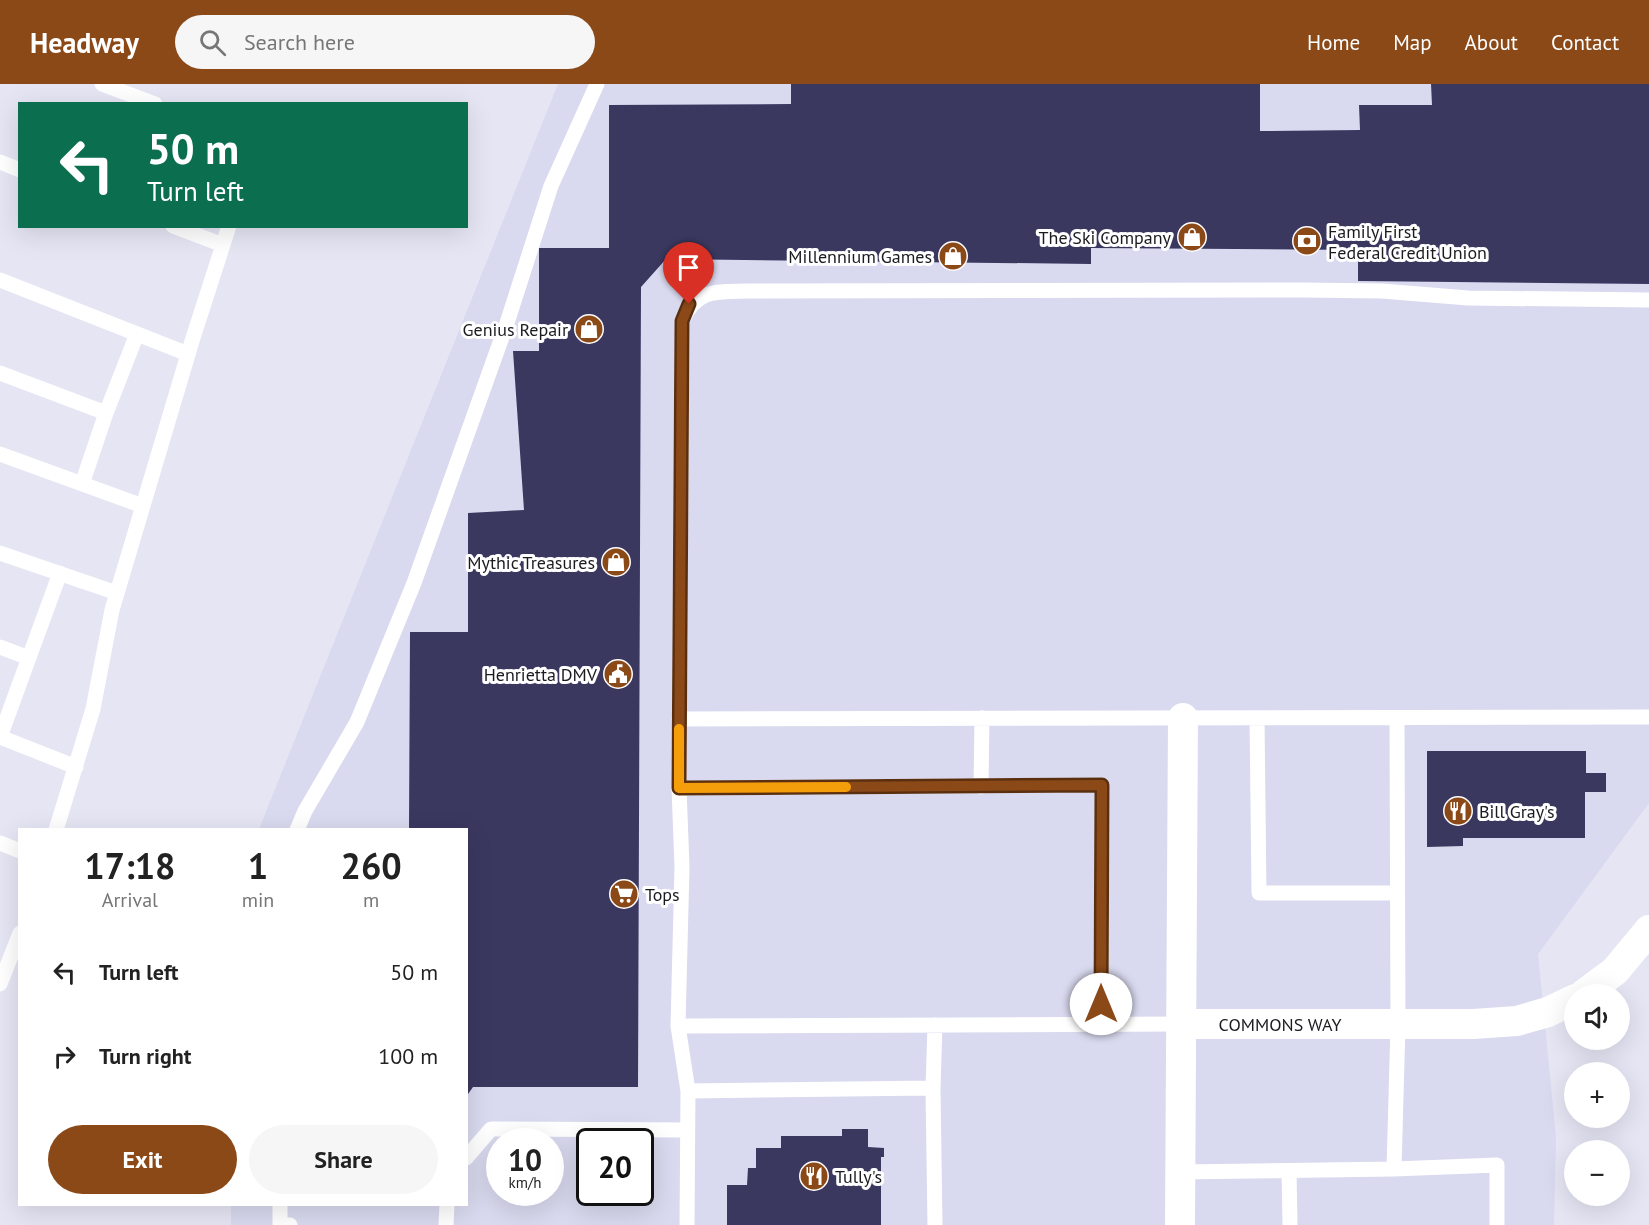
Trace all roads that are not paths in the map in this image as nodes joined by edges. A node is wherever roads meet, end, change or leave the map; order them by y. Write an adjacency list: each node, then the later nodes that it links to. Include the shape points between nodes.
1 (102, 84): 3 (lane)
2 (597, 84): 34 (lane, via 551,186 507,323 414,583 357,722)
3 (150, 102)
4 (0, 162): 5 (lane)
5 (18, 169)
6 (177, 228): 8 (lane)
7 (228, 228): 8 (lane)
8 (223, 245): 12 (lane)
9 (0, 280): 11 (lane)
10 (1649, 300): 28 (lane, via 1468,298 1303,290 711,292 689,304 682,321)
11 (137, 334): 12 (lane); 14 (lane)
12 (188, 354): 17 (lane)
13 (0, 373): 14 (lane)
14 (106, 412): 16 (lane)
15 (0, 454): 16 (lane)
16 (82, 484): 17 (lane)
17 (143, 506): 20 (lane)
18 (0, 553): 19 (lane)
19 (60, 573): 20 (lane); 22 (lane)
20 (117, 593): 30 (lane, via 93,709)
21 (0, 647): 22 (lane)
22 (29, 658): 29 (lane)
23 (1649, 717): 27 (lane)
24 (982, 718): 25 (lane); 28 (lane); 31 (lane)
25 (1183, 718): 26 (lane); 44 (street)
26 (1257, 718): 27 (lane); 37 (lane, via 1259,893)
27 (1397, 718): 37 (lane)
28 (679, 719): 32 (lane)
29 (0, 737): 30 (lane)
30 (76, 767): 33 (lane)
31 (981, 787): 32 (lane); 43 (lane, via 1102,785)
32 (679, 788): 47 (lane, via 682,867)
33 (57, 828)
34 (298, 828)
35 (0, 843): 36 (lane)
36 (18, 849)
37 (1397, 893): 46 (lane)
38 (1649, 930): 41 (street, via 1615,971)
39 (18, 938): 40 (lane)
40 (0, 984)
41 (1597, 984)
42 (1564, 1004): 46 (street, COMMONS WAY, via 1517,1021)
43 (1101, 1024): 44 (lane); 45 (lane)
44 (1182, 1024): 46 (street, COMMONS WAY); 54 (street)
45 (936, 1025): 47 (lane); 48 (lane)
46 (1398, 1025): 52 (lane)
47 (678, 1026): 49 (lane)
48 (933, 1088): 49 (lane); 60 (lane)
49 (688, 1091): 50 (lane)
50 (687, 1130): 51 (lane, via 491,1129); 59 (lane)
51 (468, 1156)
52 (1394, 1169): 53 (lane); 63 (lane, via 1497,1165)
53 (1289, 1171): 54 (lane); 62 (lane)
54 (1180, 1173): 61 (street)
55 (280, 1206): 57 (lane, via 280,1225)
56 (447, 1206): 58 (lane)
57 (290, 1225)
58 (446, 1225)
59 (687, 1225)
60 (935, 1225)
61 (1180, 1225)
62 (1290, 1225)
63 (1497, 1225)

